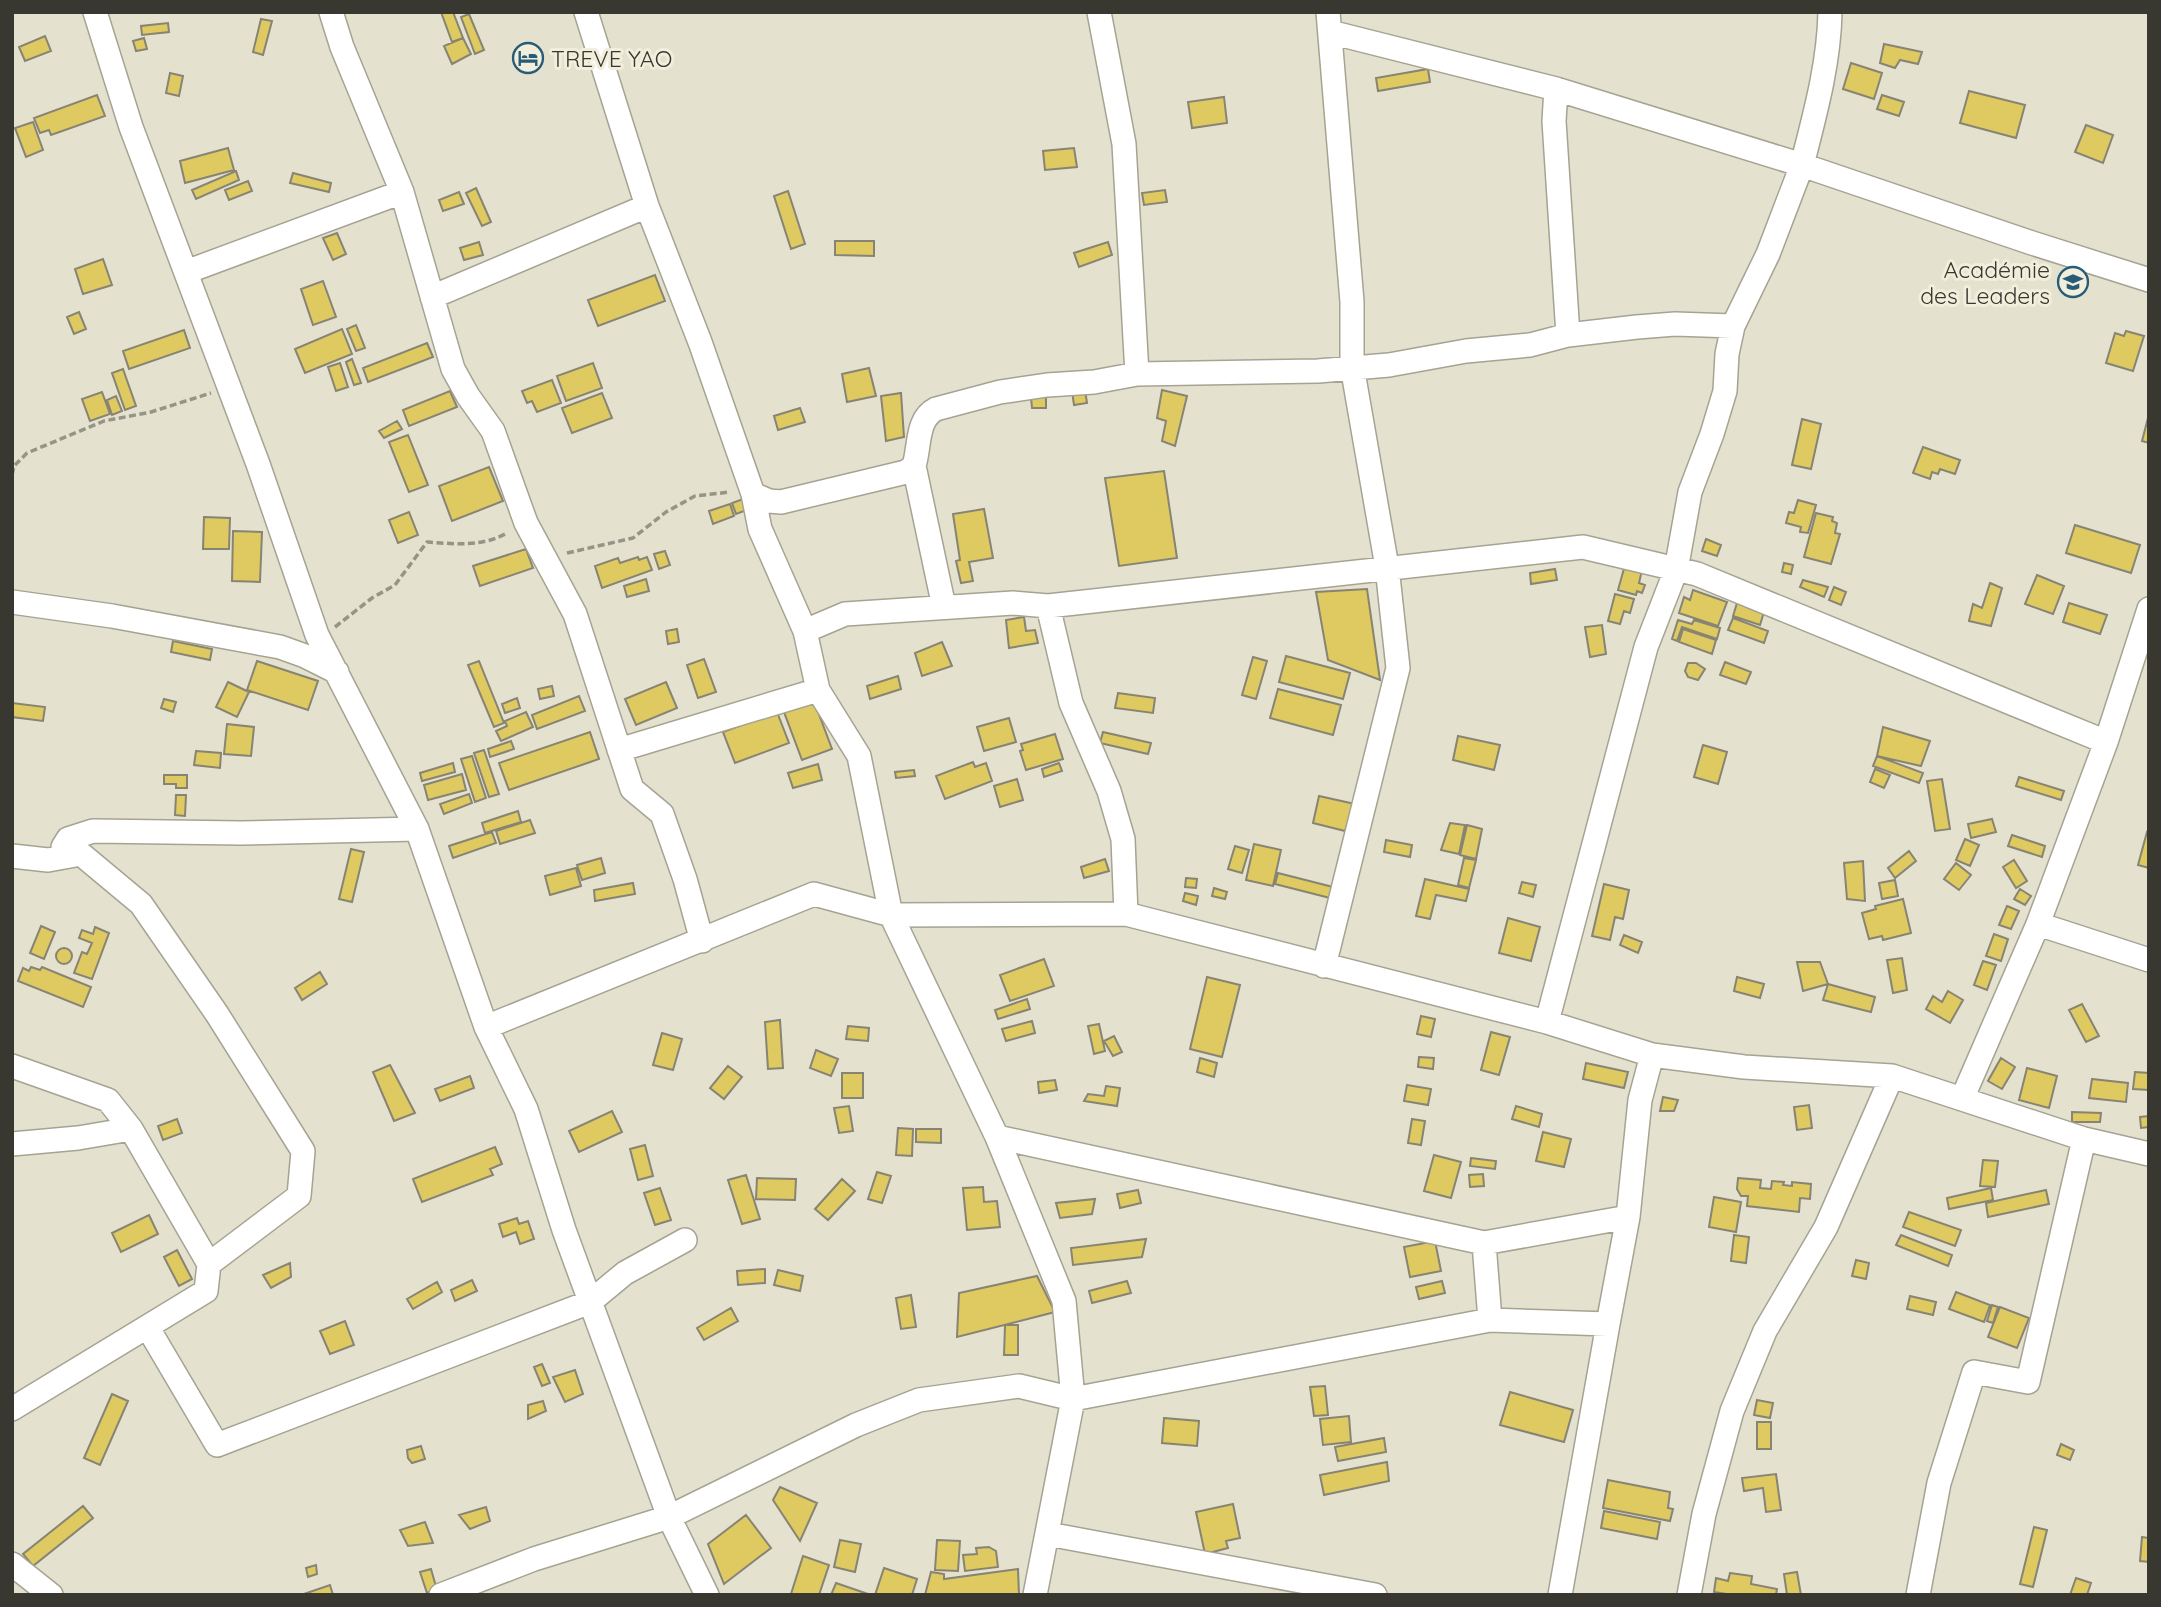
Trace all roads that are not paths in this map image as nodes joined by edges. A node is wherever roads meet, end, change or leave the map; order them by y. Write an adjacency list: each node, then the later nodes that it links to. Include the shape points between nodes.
1 (95, 12): 11 (street, via 131,127)
2 (331, 12): 9 (street)
3 (586, 12): 10 (street)
4 (1099, 12): 17 (street, via 1124,144)
5 (1830, 12): 8 (street, via 1829,44)
6 (1329, 22): 7 (street); 16 (street, via 1352,302)
7 (1556, 89): 8 (street); 15 (street, via 1554,121)
8 (1802, 165): 12 (street); 14 (street, via 1768,254)
9 (402, 192): 11 (street); 13 (street)
10 (647, 206): 13 (street); 19 (street)
11 (186, 272): 27 (street, via 317,635)
12 (2149, 280)
13 (432, 297): 30 (street, via 453,369 493,431 526,523 575,614)
14 (1733, 326): 15 (street, via 1650,326); 21 (street, via 1725,391 1690,492)
15 (1568, 335): 16 (street, via 1530,345)
16 (1352, 366): 17 (street, via 1318,371); 20 (street)
17 (1138, 374): 18 (street, via 1000,392 936,409 922,424)
18 (914, 466): 19 (street, via 906,472 781,502); 24 (street)
19 (752, 494): 26 (street, via 760,529)
20 (1387, 567): 21 (street, via 1583,547); 23 (street); 39 (street, via 1398,668)
21 (1676, 570): 29 (street, via 1697,574); 40 (street, via 1646,647)
22 (12, 602): 27 (street, via 280,646)
23 (1048, 606): 24 (street); 34 (street, via 1071,703 1109,791 1123,839)
24 (944, 607): 26 (street, via 845,614)
25 (2149, 609): 29 (street)
26 (805, 631): 28 (street)
27 (337, 672): 31 (street)
28 (818, 690): 30 (street); 35 (street, via 859,756)
29 (2106, 742): 36 (street)
30 (619, 750): 37 (street, via 632,789 662,814)
31 (417, 829): 32 (street, via 93,831 68,839 63,847 65,856); 41 (street)
32 (81, 854): 33 (street, via 48,860); 54 (street, via 141,904 303,1151 299,1196)
33 (12, 856)
34 (1126, 914): 35 (street); 39 (street)
35 (891, 915): 37 (street, via 814,894); 47 (street)
36 (2038, 924): 38 (street); 45 (street)
37 (702, 941): 41 (street)
38 (2149, 960)
39 (1324, 966): 40 (street)
40 (1547, 1022): 42 (street)
41 (486, 1027): 55 (street, via 526,1109)
42 (1652, 1055): 44 (street, via 1744,1067); 51 (street, via 1640,1100)
43 (12, 1066): 46 (street, via 108,1100)
44 (1892, 1076): 45 (street); 70 (street, via 1826,1227 1765,1331 1732,1411 1704,1514)
45 (1962, 1099): 48 (street)
46 (131, 1129): 49 (street); 54 (street)
47 (997, 1137): 53 (street); 59 (street, via 1064,1301)
48 (2084, 1139): 50 (street); 71 (street, via 2028,1382 1974,1372 1939,1483)
49 (12, 1144)
50 (2149, 1154)
51 (1628, 1217): 53 (street); 57 (street)
52 (684, 1240): 55 (street, via 625,1273)
53 (1484, 1243): 56 (street)
54 (209, 1264): 58 (street, via 206,1291)
55 (590, 1302): 58 (street, via 217,1445); 61 (street)
56 (1490, 1320): 57 (street); 59 (street)
57 (1608, 1324): 69 (street)
58 (148, 1328): 60 (street)
59 (1073, 1399): 61 (street, via 1019,1386 919,1400 856,1425); 62 (street)
60 (12, 1409)
61 (669, 1517): 65 (street, via 534,1559); 66 (street)
62 (1048, 1534): 67 (street); 68 (street)
63 (12, 1564): 64 (street)
64 (51, 1595)
65 (441, 1595)
66 (707, 1595)
67 (1035, 1595)
68 (1375, 1595)
69 (1560, 1595)
70 (1689, 1595)
71 (1918, 1595)

